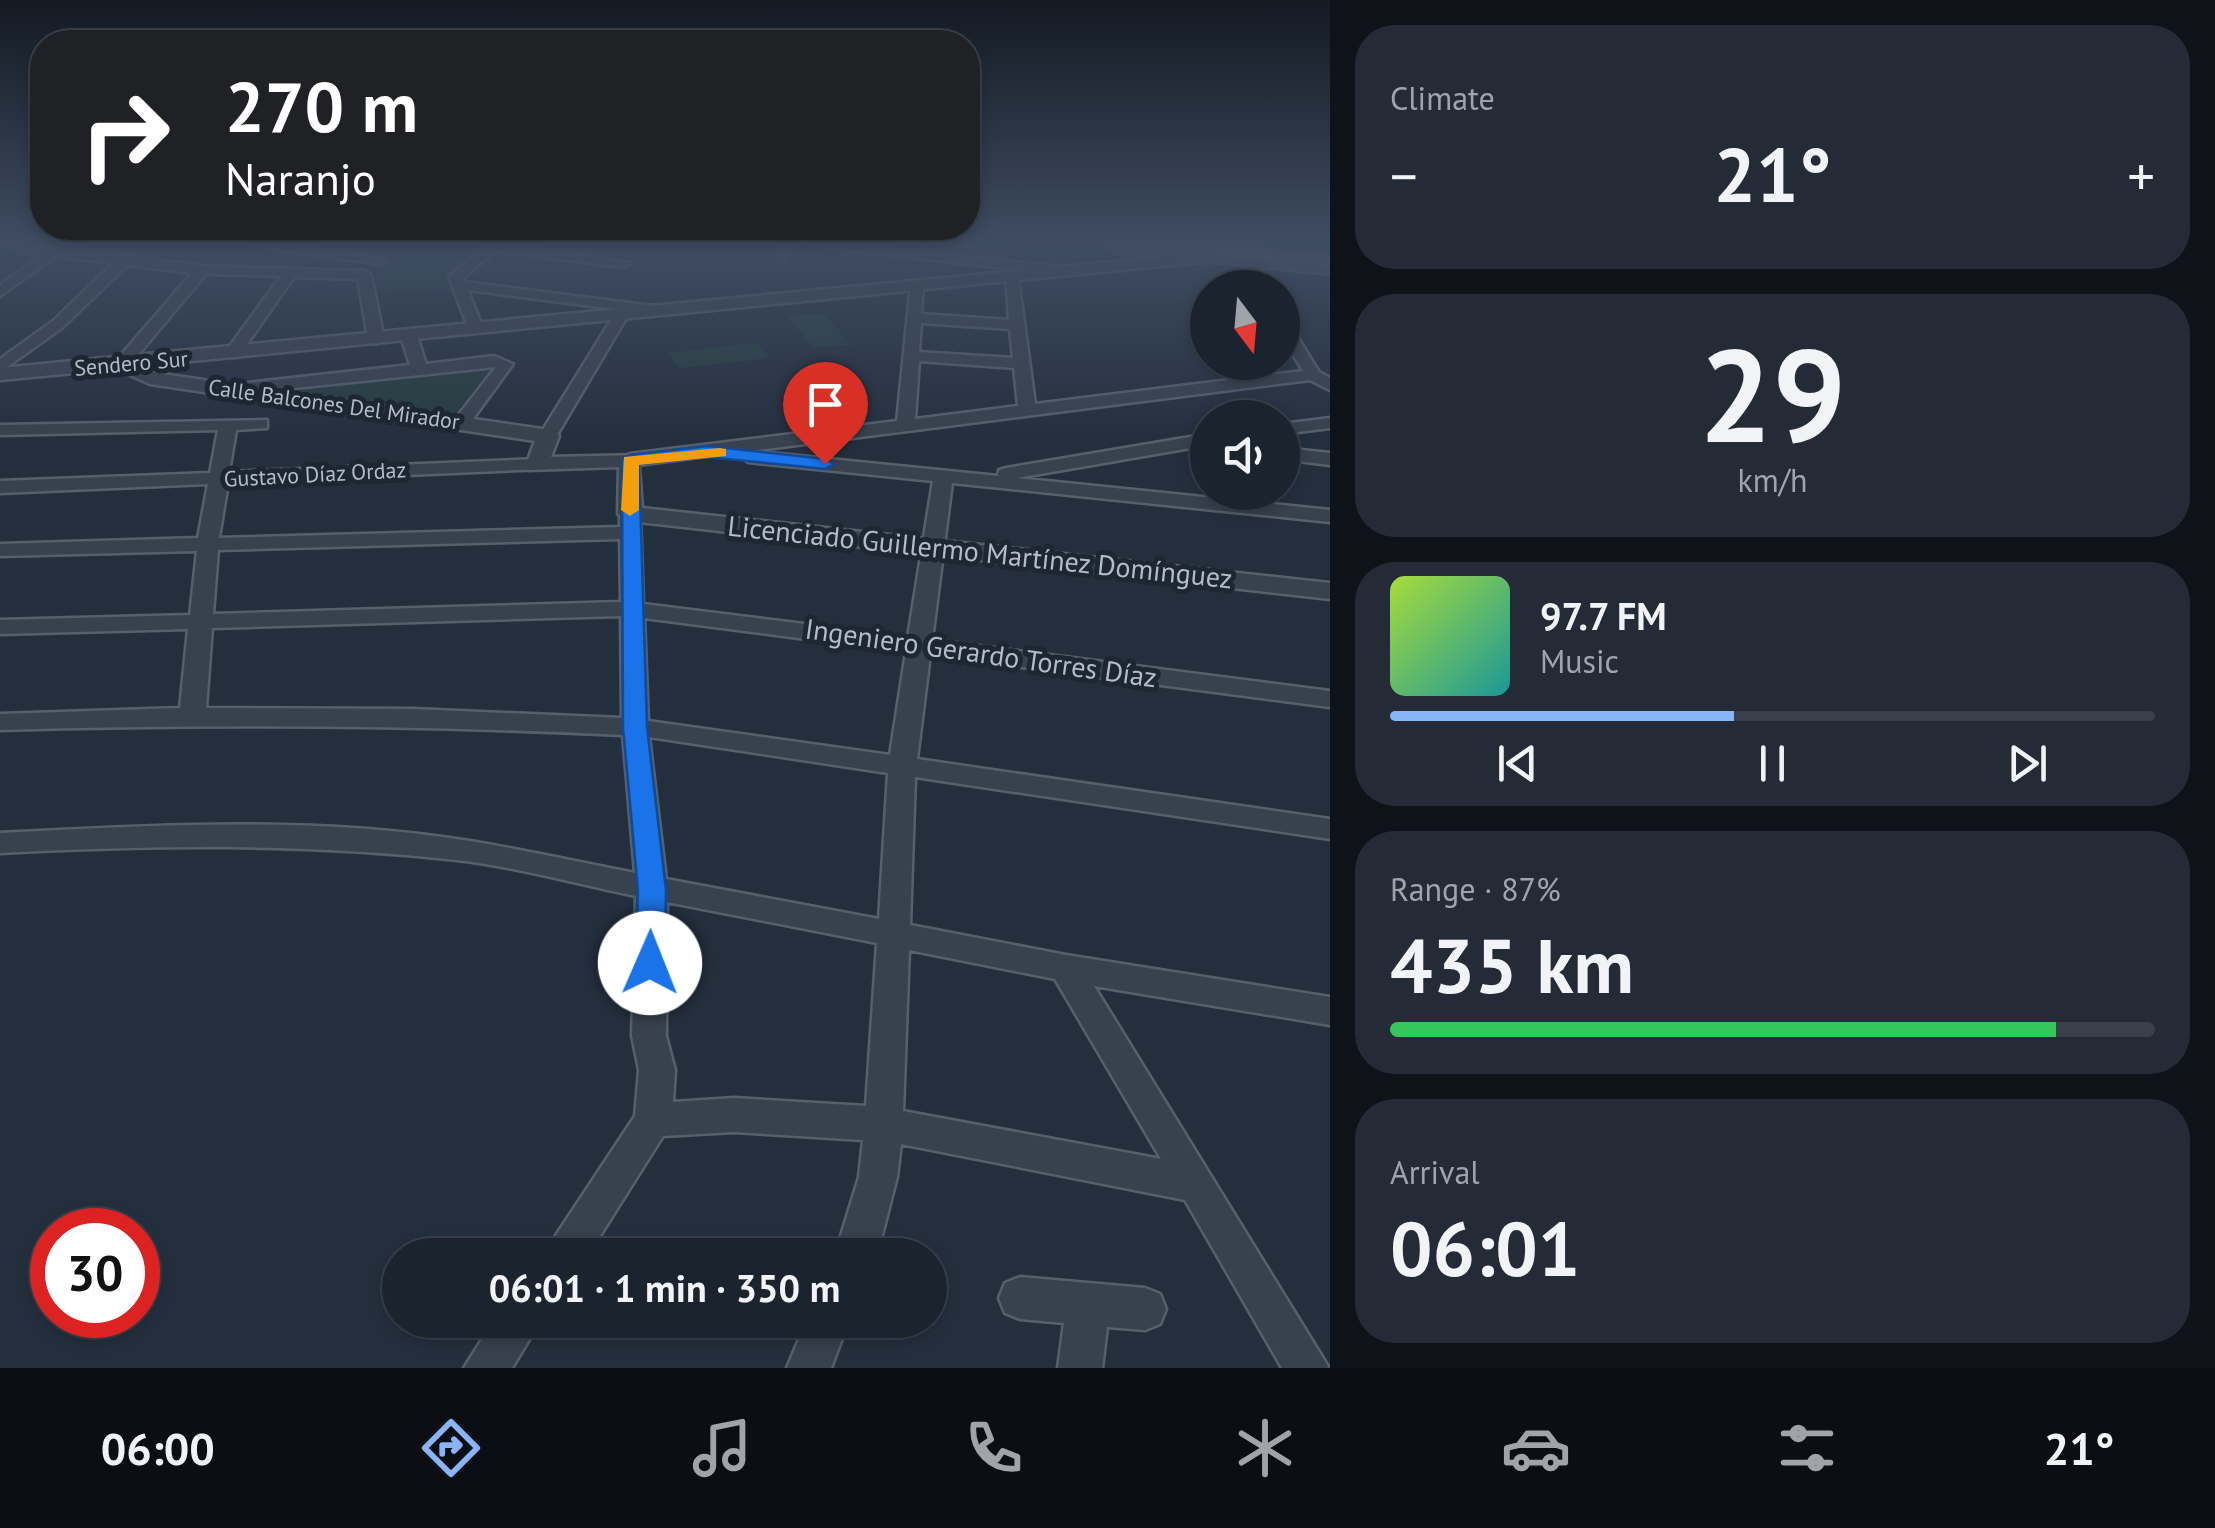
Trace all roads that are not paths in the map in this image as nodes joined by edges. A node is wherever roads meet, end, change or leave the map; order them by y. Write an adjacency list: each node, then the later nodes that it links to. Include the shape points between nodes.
1 (73, 310): 23 (street)
2 (168, 310): 20 (street)
3 (263, 310): 17 (street)
4 (371, 310): 16 (street)
5 (468, 310): 14 (street)
6 (652, 310): 10 (street)
7 (673, 310): 10 (street, Sendero Sur)
8 (915, 310): 12 (street)
9 (1016, 310): 13 (street)
10 (661, 311): 11 (street, Sendero Sur)
11 (620, 315): 14 (street, Sendero Sur); 35 (street)
12 (915, 318): 13 (street); 19 (street)
13 (1018, 324): 21 (street)
14 (475, 329): 15 (street, Sendero Sur)
15 (409, 336): 16 (street, Sendero Sur); 22 (street)
16 (376, 338): 17 (street, Sendero Sur)
17 (232, 354): 20 (street, Sendero Sur)
18 (1300, 354): 24 (street)
19 (912, 356): 21 (street); 32 (street)
20 (122, 364): 23 (street, Sendero Sur); 26 (street, Calle Balcones Del Mirador, via 150,378)
21 (1023, 364): 27 (street)
22 (419, 368): 26 (street); 28 (street, via 504,364)
23 (0, 371)
24 (1312, 374): 25 (street); 27 (street)
25 (1330, 385)
26 (237, 389): 28 (street, Calle Balcones Del Mirador)
27 (1026, 409): 32 (street)
28 (461, 423): 35 (street, Calle Balcones Del Mirador)
29 (1330, 423): 33 (street)
30 (228, 424): 31 (street); 34 (street); 43 (street)
31 (261, 424)
32 (906, 424): 37 (street)
33 (1300, 427)
34 (0, 430)
35 (548, 436): 41 (street)
36 (1190, 444): 44 (street)
37 (707, 452): 40 (street); 42 (street)
38 (1300, 455): 39 (street)
39 (1330, 458)
40 (630, 460): 41 (street, Gustavo Díaz Ordaz); 47 (street)
41 (537, 465): 43 (street, Gustavo Díaz Ordaz)
42 (943, 476): 44 (street); 49 (street)
43 (220, 478): 45 (street, Gustavo Díaz Ordaz); 48 (street)
44 (982, 479): 46 (street)
45 (0, 487)
46 (1330, 516)
47 (630, 523): 48 (street); 49 (street, Licenciado Guillermo Martínez Domínguez); 52 (street)
48 (208, 543): 50 (street); 53 (street)
49 (930, 545): 51 (street, Licenciado Guillermo Martínez Domínguez); 55 (street)
50 (0, 550)
51 (1330, 591)
52 (632, 609): 53 (street, Ingeniero Gerardo Torres Díaz); 55 (street, Ingeniero Gerardo Torres Díaz); 59 (street)
53 (203, 621): 54 (street, Ingeniero Gerardo Torres Díaz); 57 (street)
54 (0, 627)
55 (920, 644): 56 (street, Ingeniero Gerardo Torres Díaz); 60 (street)
56 (1330, 699)
57 (192, 716): 58 (street); 59 (street, via 413,716)
58 (0, 722)
59 (635, 727): 60 (street); 63 (street)
60 (902, 767): 61 (street); 64 (street)
61 (1330, 829)
62 (0, 842): 63 (street, via 313,836 461,850)
63 (652, 890): 64 (street); 67 (street)
64 (894, 933): 65 (street); 68 (street)
65 (1066, 968): 66 (street); 69 (street)
66 (1330, 1011)
67 (653, 1120): 68 (street, via 734,1115); 70 (street)
68 (884, 1124): 69 (street); 71 (street)
69 (1194, 1184): 80 (street)
70 (575, 1238)
71 (861, 1238)
72 (1020, 1298): 73 (street)
73 (1088, 1305): 74 (street); 79 (street)
74 (1144, 1309)
75 (507, 1338): 77 (street)
76 (821, 1338): 78 (street)
77 (486, 1368)
78 (809, 1368)
79 (1080, 1368)
80 (1307, 1368)

